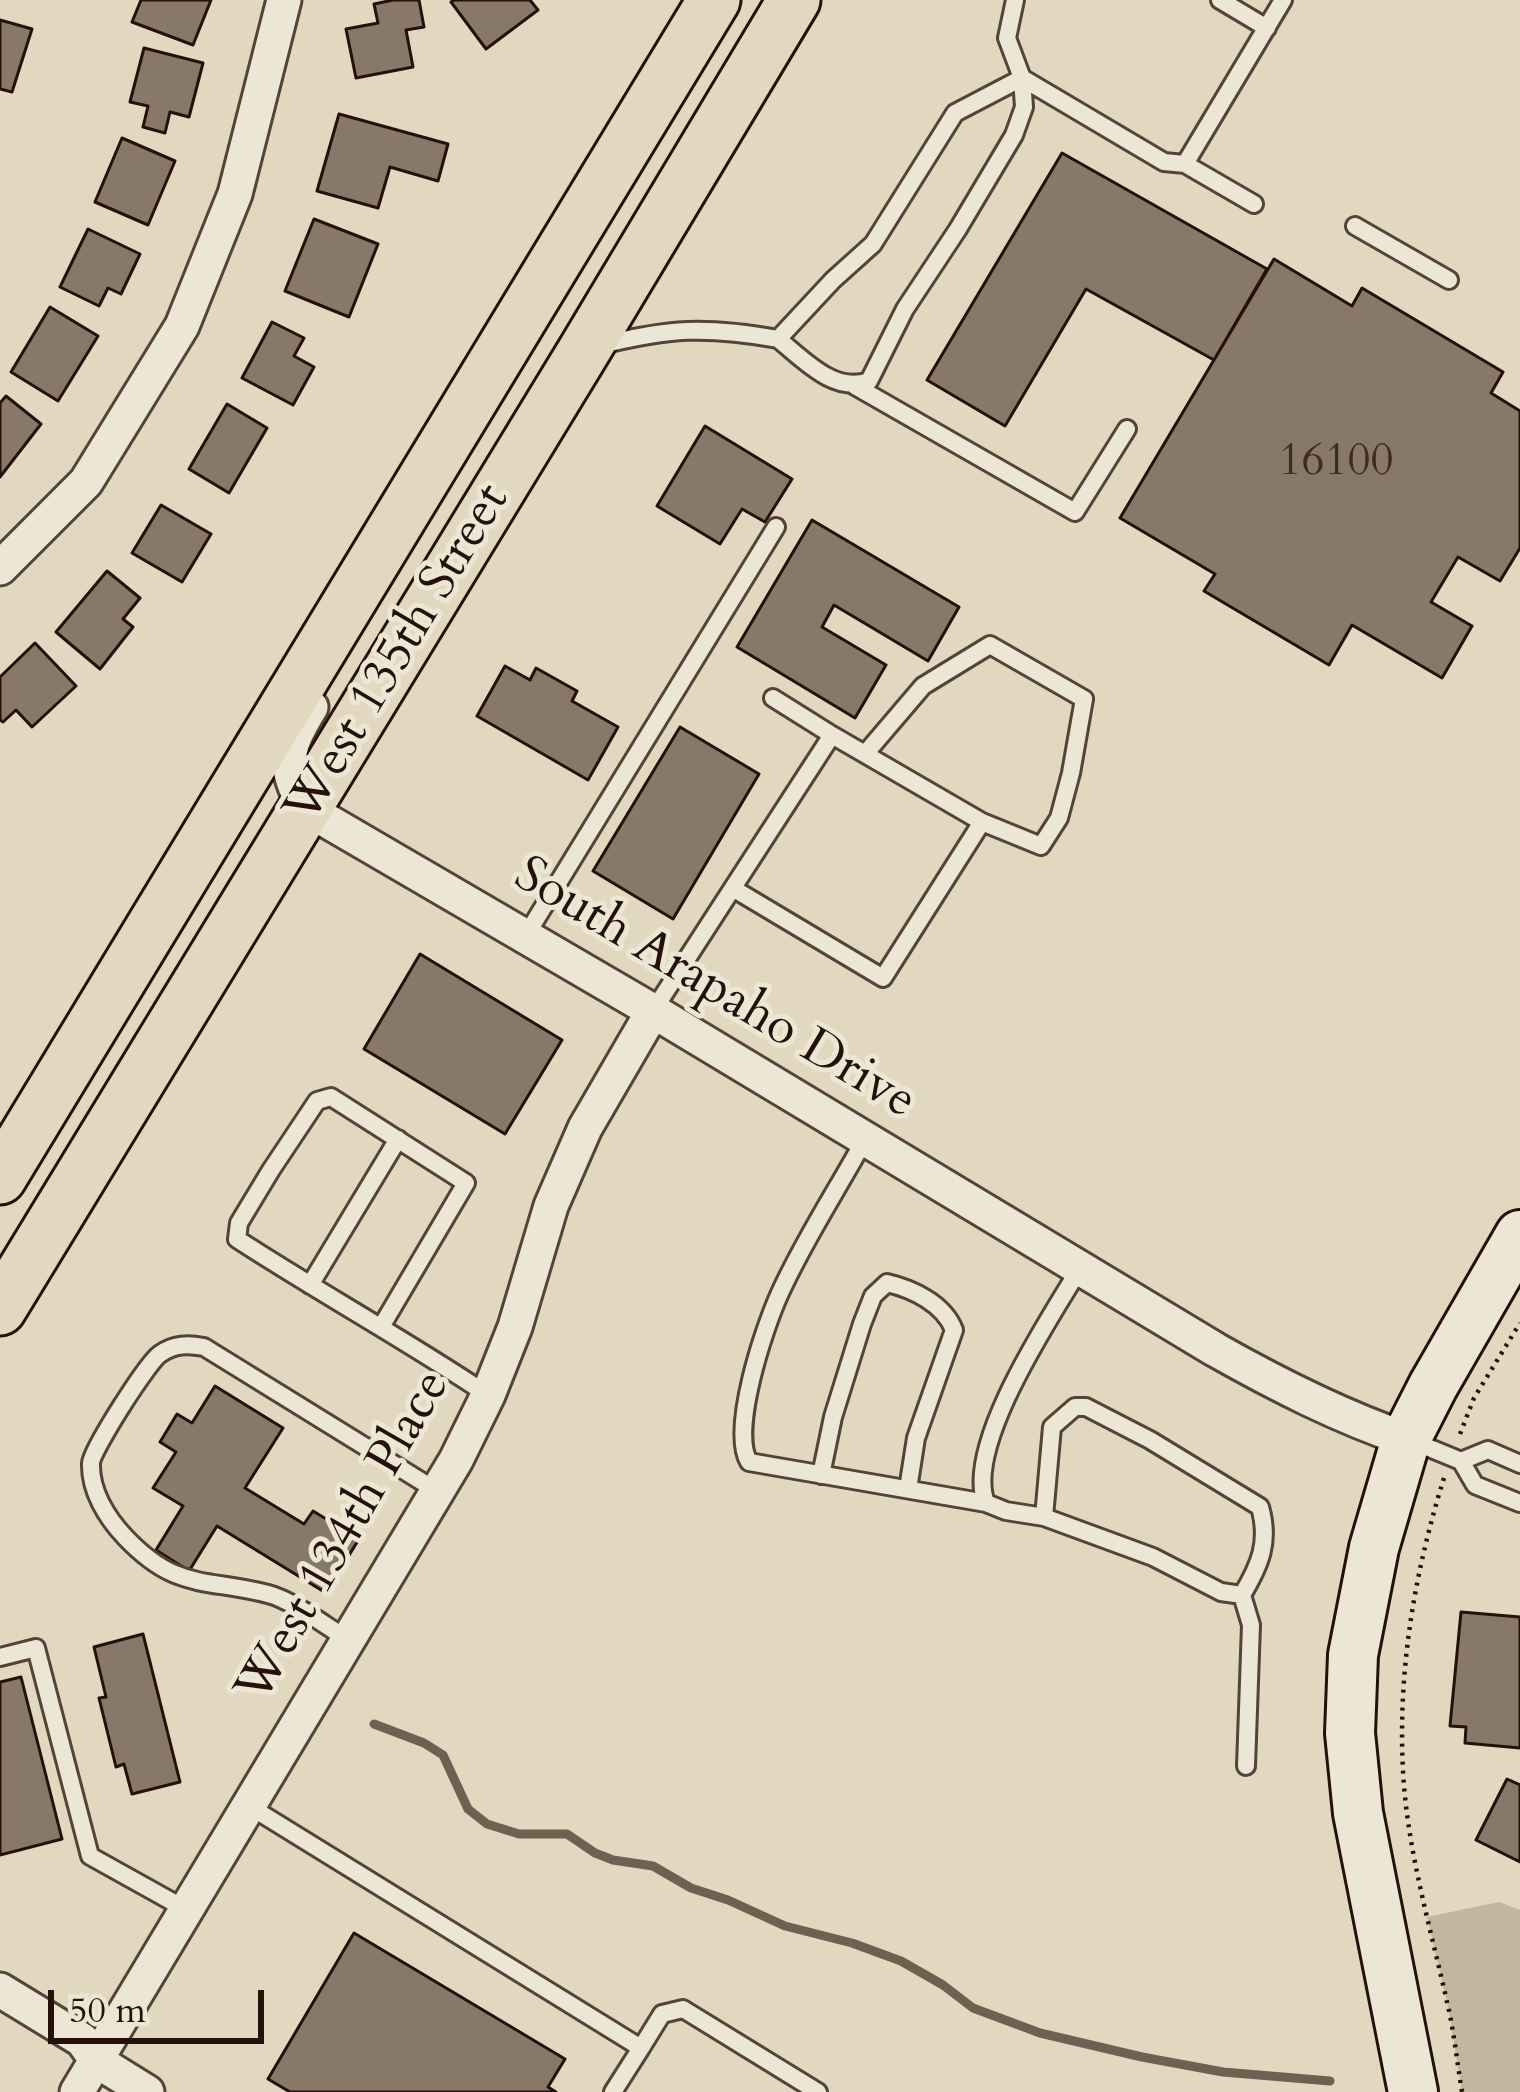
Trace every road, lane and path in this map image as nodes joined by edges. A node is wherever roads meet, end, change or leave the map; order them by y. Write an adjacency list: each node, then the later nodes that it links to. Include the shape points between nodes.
1 (284, 0): 19 (street, via 235,194 182,326 86,482)
2 (713, 0): 17 (main road, West 135th Street)
3 (794, 0): 14 (main road, West 135th Street)
4 (1015, 0): 8 (lane, via 1007,38)
5 (1220, 0): 7 (lane)
6 (1283, 0): 7 (lane)
7 (1267, 28): 9 (lane)
8 (1022, 78): 9 (lane, via 1164,162); 13 (lane, via 955,113 874,244); 15 (lane, via 1014,135 869,381)
9 (1185, 164): 10 (lane)
10 (1254, 204)
11 (1354, 226): 12 (lane)
12 (1449, 280)
13 (778, 339): 14 (lane, via 686,329); 15 (lane, via 820,374)
14 (585, 349): 23 (main road, West 135th Street)
15 (855, 386): 16 (lane, via 1075,512)
16 (1127, 429)
17 (429, 466): 23 (street, via 414,538 293,736 288,776); 30 (main road, West 135th Street)
18 (776, 527): 26 (lane)
19 (0, 568)
20 (772, 698): 21 (lane)
21 (832, 735): 22 (lane); 25 (lane)
22 (865, 754): 24 (lane); 24 (lane, via 923,686 990,645 1084,699 1059,818 1041,845)
23 (305, 808): 26 (street, South Arapaho Drive); 34 (main road, West 135th Street)
24 (982, 822): 25 (lane, via 883,978)
25 (734, 889): 27 (lane)
26 (525, 937): 27 (street, South Arapaho Drive)
27 (652, 1011): 29 (street, South Arapaho Drive); 37 (street, West 134th Place, via 560,1186)
28 (398, 1139): 33 (lane); 33 (lane, via 331,1097 317,1101 238,1223 238,1240); 36 (lane, via 466,1183)
29 (865, 1139): 32 (street, South Arapaho Drive); 41 (lane, via 779,1295 747,1394 748,1462)
30 (0, 1178)
31 (1520, 1235): 38 (street)
32 (1080, 1268): 38 (street, South Arapaho Drive, via 1291,1392); 44 (lane, via 1014,1379 990,1442 980,1488)
33 (310, 1285): 36 (lane)
34 (0, 1309)
35 (1520, 1322): 39 (path, via 1474,1398)
36 (381, 1327): 37 (lane)
37 (488, 1395): 43 (street, West 134th Place)
38 (1406, 1439): 39 (lane); 60 (street, via 1353,1655 1350,1733 1358,1814)
39 (1456, 1459): 40 (lane, via 1488,1450); 45 (lane, via 1475,1485); 61 (path, via 1431,1520 1413,1601 1403,1740 1412,1849)
40 (1520, 1464)
41 (821, 1475): 42 (lane); 42 (lane, via 862,1324 887,1283 924,1298 954,1330 916,1438)
42 (908, 1489): 44 (lane)
43 (437, 1491): 48 (street, West 134th Place); 48 (lane, via 204,1347 185,1344 146,1368 91,1458 94,1492 151,1562 189,1581 273,1594)
44 (986, 1503): 46 (lane)
45 (1520, 1503)
46 (1044, 1517): 47 (lane); 47 (lane, via 1052,1427 1086,1407 1260,1507 1259,1568)
47 (1242, 1595): 50 (lane, via 1251,1625)
48 (348, 1640): 51 (street, West 134th Place)
49 (0, 1657): 52 (lane, via 36,1648 90,1856)
50 (1246, 1766)
51 (249, 1807): 52 (street, West 134th Place); 54 (lane)
52 (187, 1910): 55 (street, West 134th Place)
53 (0, 1990): 55 (street, via 82,2040)
54 (640, 2048): 58 (lane); 59 (lane, via 662,2014 683,2009)
55 (97, 2061): 56 (street, West 134th Place); 57 (street)
56 (77, 2092)
57 (147, 2092)
58 (613, 2092)
59 (818, 2092)
60 (1413, 2092)
61 (1462, 2092)

